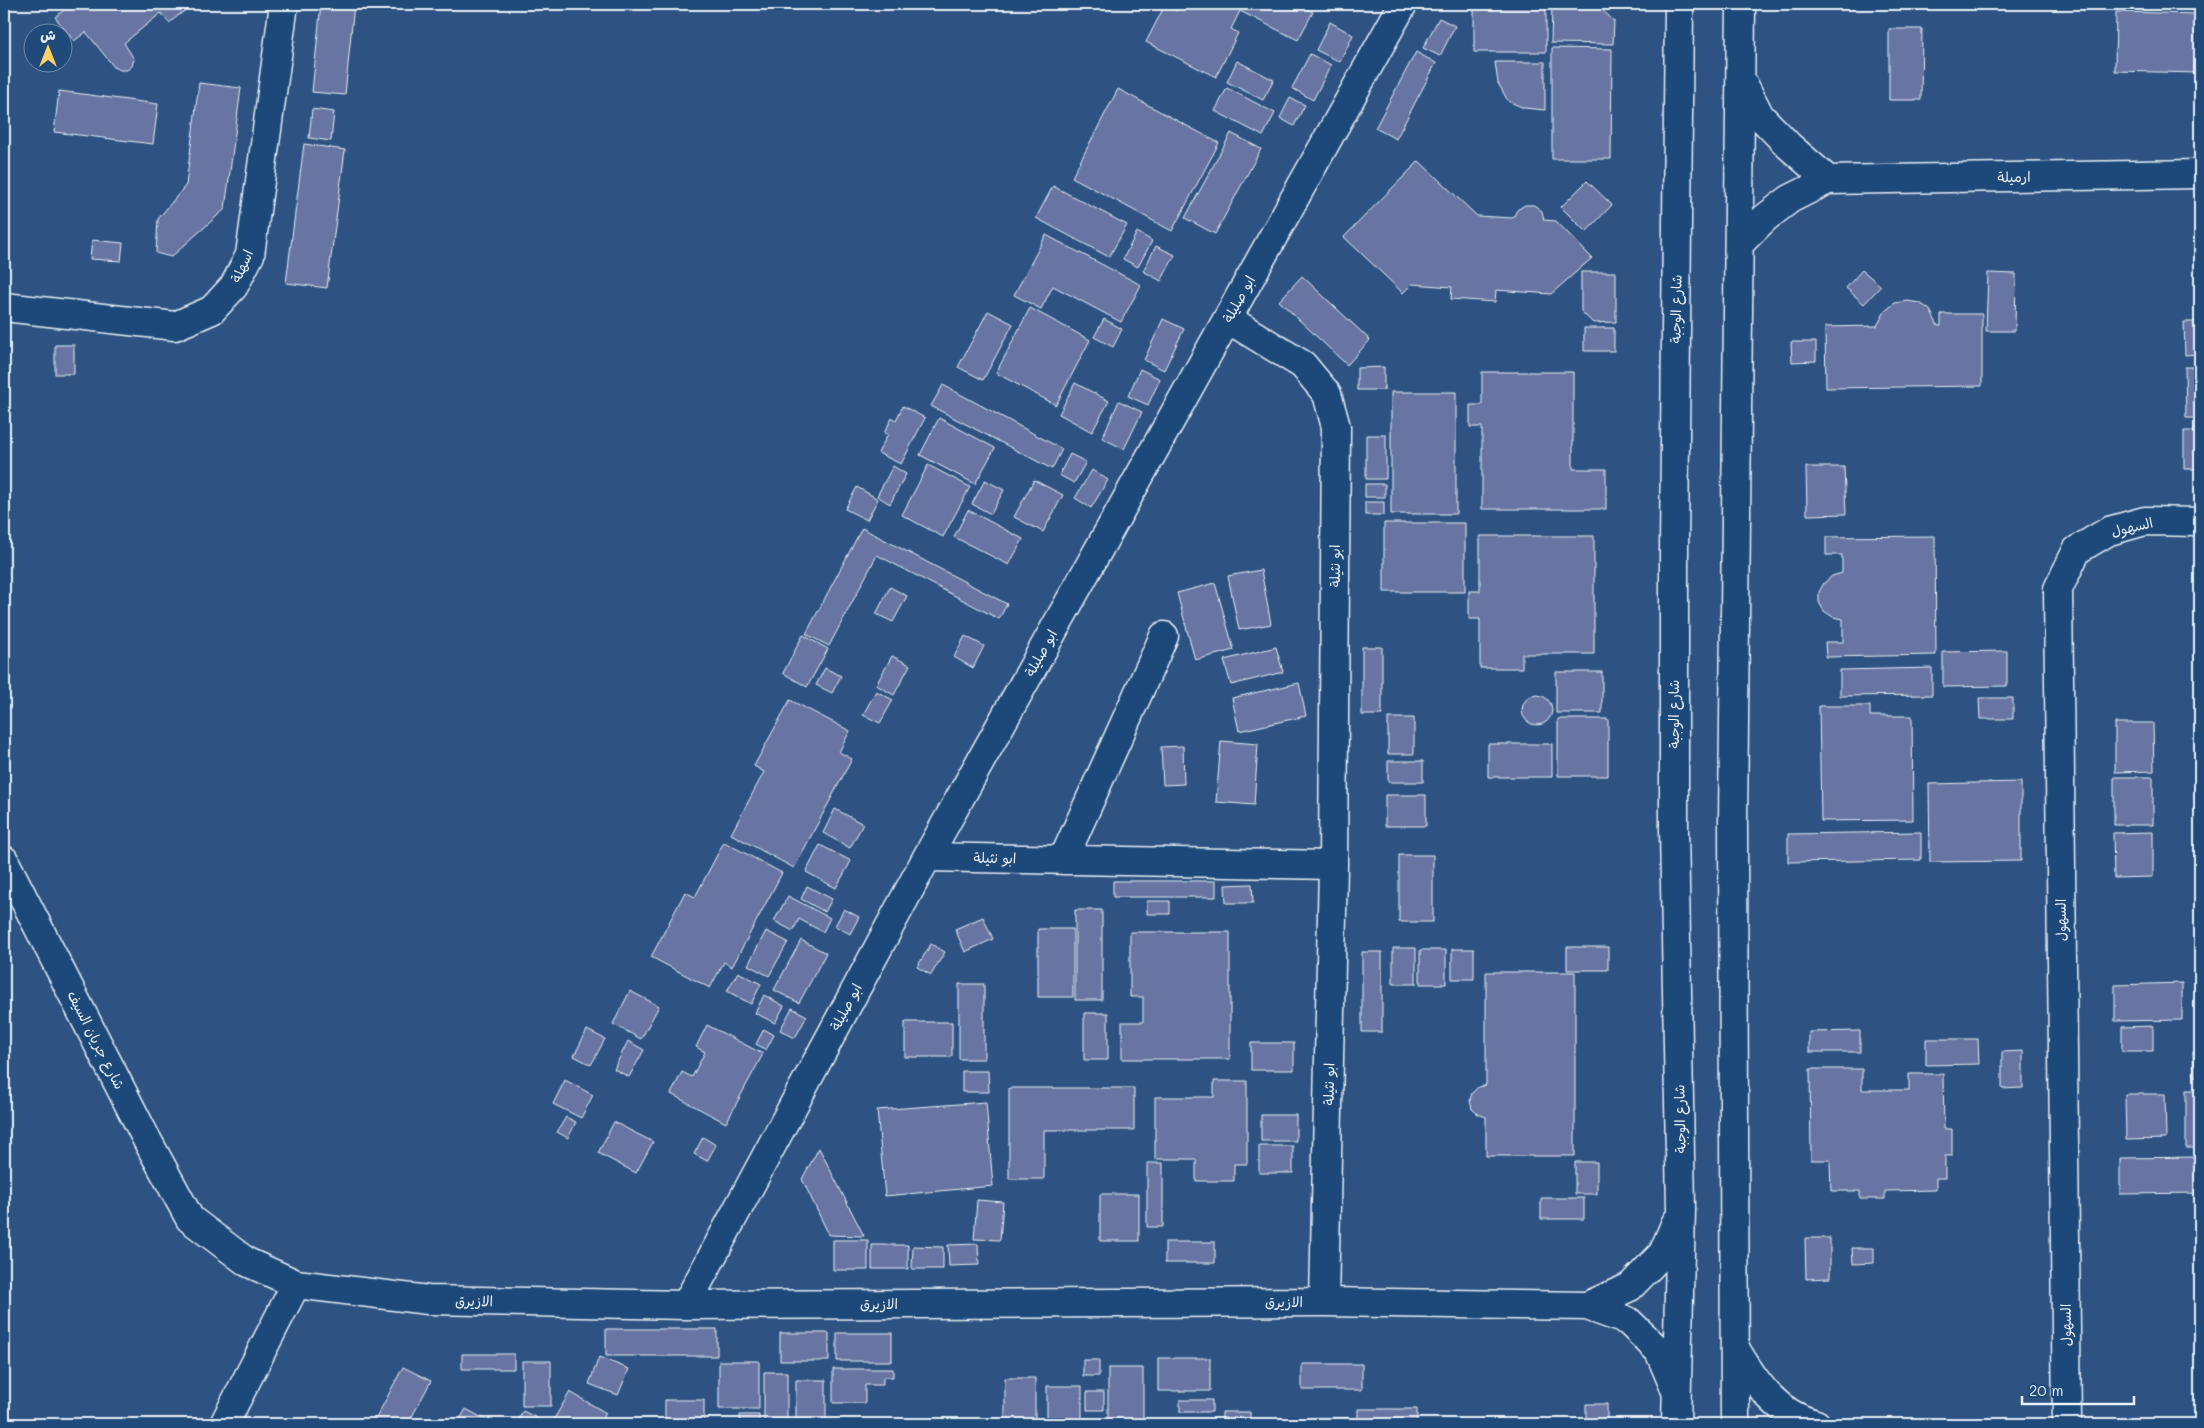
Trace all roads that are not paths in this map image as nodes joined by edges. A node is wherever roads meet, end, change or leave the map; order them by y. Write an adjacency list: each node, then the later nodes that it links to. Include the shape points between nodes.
1 (284, 4): 9 (street, اسهلة, via 250,255 234,286 212,310 175,326)
2 (1403, 4): 10 (street, ابو صليلة)
3 (1741, 4): 5 (street)
4 (1678, 5): 17 (street, شارع الوجبة, via 1674,830)
5 (1740, 78): 7 (street, via 1760,116); 8 (street)
6 (2200, 174): 7 (street, ارميلة)
7 (1828, 180): 8 (street, ارميلة, via 1790,199)
8 (1739, 244): 23 (street, via 1734,823)
9 (4, 307)
10 (1228, 319): 13 (street, ابو صليلة); 16 (street, ابو نثيلة, via 1303,365 1327,394 1336,427)
11 (2200, 522): 29 (street, السهول, via 2145,521 2109,531 2078,550 2058,589)
12 (1164, 636): 15 (street)
13 (927, 857): 15 (street, ابو نثيلة); 21 (street, ابو صليلة)
14 (4, 860): 18 (street, شارع جريان السيف)
15 (1063, 860): 16 (street, ابو نثيلة)
16 (1333, 865): 20 (street, ابو نثيلة)
17 (1682, 1209): 22 (street, الازيرق, via 1663,1253 1630,1286); 24 (street, شارع الوجبة)
18 (190, 1219): 19 (street, الازيرق, via 247,1262)
19 (296, 1284): 21 (street, الازيرق, via 428,1300); 25 (street)
20 (1324, 1302): 21 (street, الازيرق); 22 (street, الازيرق)
21 (686, 1305)
22 (1587, 1306): 24 (street, الازيرق, via 1628,1321 1659,1351)
23 (1735, 1347): 27 (street); 28 (street, via 1752,1376 1774,1402 1801,1420)
24 (1676, 1391): 26 (street, شارع الوجبة)
25 (224, 1424)
26 (1676, 1424)
27 (1735, 1424)
28 (1816, 1424)
29 (2067, 1424)

